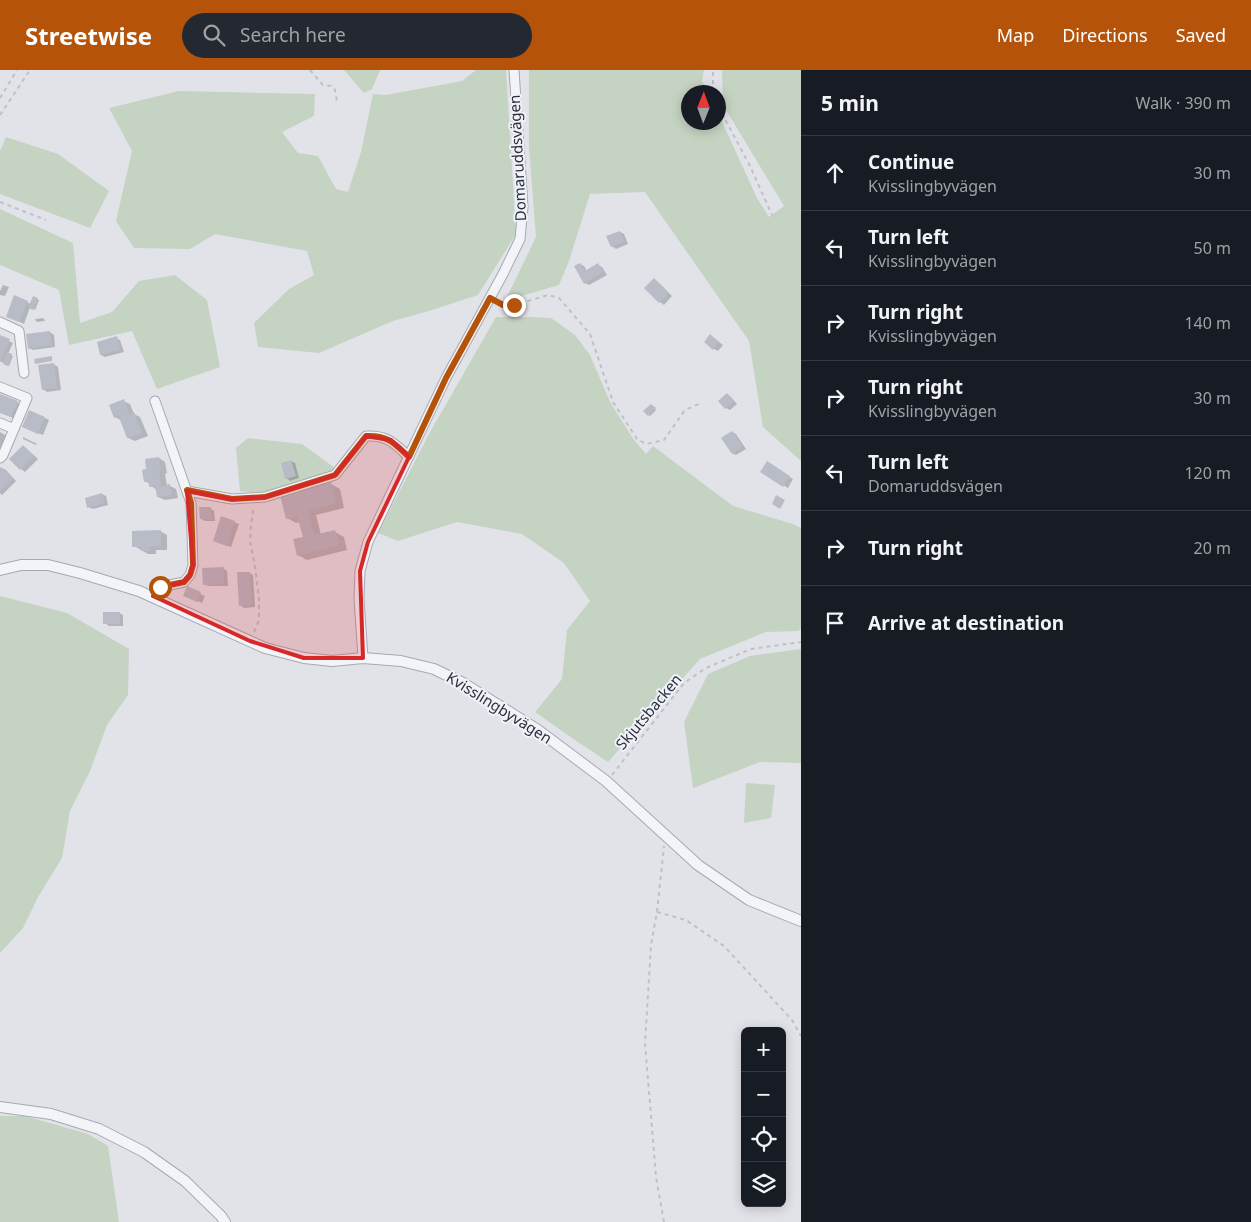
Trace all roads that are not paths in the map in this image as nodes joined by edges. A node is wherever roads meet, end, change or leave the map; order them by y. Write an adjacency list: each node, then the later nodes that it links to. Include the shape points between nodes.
1 (514, 70): 8 (street, Domaruddsvägen, via 523,207 520,239 446,378)
2 (0, 322): 3 (street, via 19,331)
3 (24, 373)
4 (0, 387): 7 (street, via 26,398)
5 (154, 401): 10 (street)
6 (0, 424): 7 (street)
7 (14, 429): 9 (street)
8 (409, 457): 10 (street, via 391,440 366,436 335,475 265,497 232,499); 13 (street, Domaruddsvägen, via 368,542 360,571)
9 (0, 458)
10 (187, 490): 12 (street, via 191,503 192,570 184,582 160,587)
11 (0, 570): 12 (street, Kvisslingbyvägen, via 21,565 48,565)
12 (153, 596): 13 (street, Kvisslingbyvägen, via 266,648 332,661)
13 (363, 658): 14 (street, Kvisslingbyvägen, via 401,661 434,669 463,683 538,730 606,781 698,865 749,900)
14 (801, 921)
15 (0, 1107): 16 (street, via 51,1114 83,1124 144,1152 185,1181)
16 (225, 1222)

